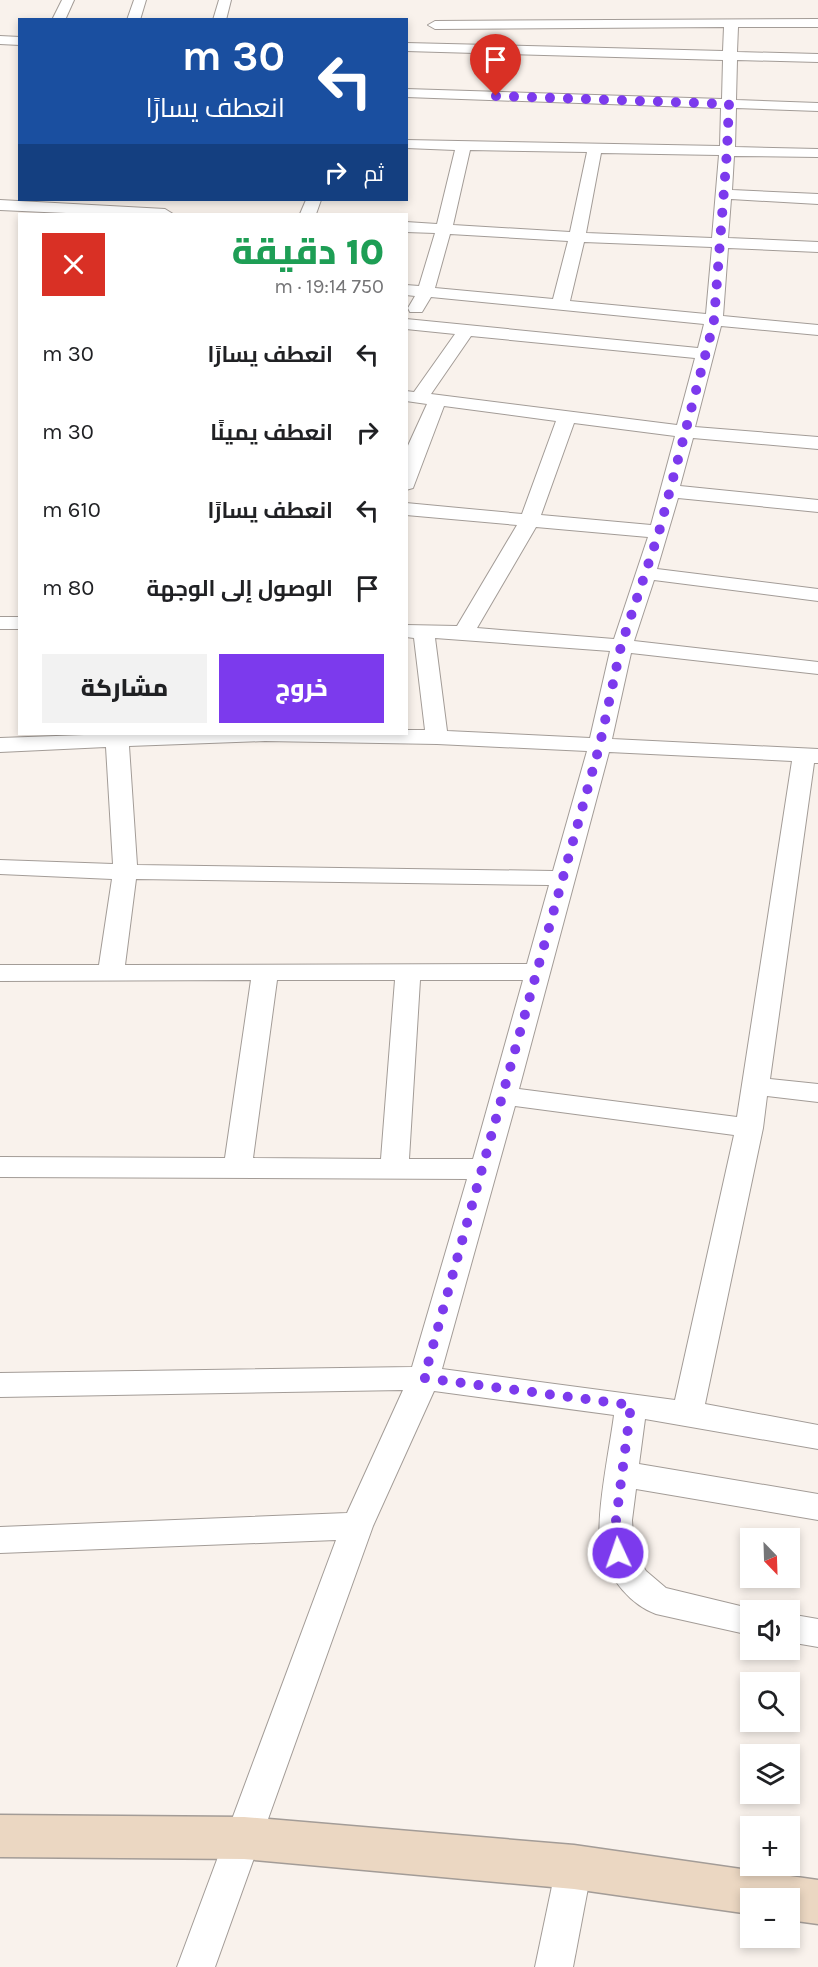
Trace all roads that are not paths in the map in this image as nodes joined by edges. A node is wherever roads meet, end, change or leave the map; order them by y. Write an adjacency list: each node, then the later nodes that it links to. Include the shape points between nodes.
1 (69, 0): 5 (street)
2 (140, 0): 6 (street)
3 (225, 0): 7 (street)
4 (447, 12): 10 (street)
5 (59, 18)
6 (134, 18)
7 (220, 18)
8 (818, 23): 9 (street)
9 (731, 24): 10 (street); 15 (street)
10 (435, 25): 13 (street)
11 (0, 40): 12 (street)
12 (18, 41)
13 (408, 46)
14 (408, 47): 15 (street)
15 (729, 55): 16 (street); 18 (street)
16 (818, 58)
17 (408, 93): 18 (street)
18 (729, 104): 19 (street); 23 (street)
19 (818, 107)
20 (408, 144): 21 (street)
21 (464, 145): 22 (street); 30 (street)
22 (595, 148): 23 (street); 31 (street)
23 (727, 151): 24 (street); 25 (street)
24 (818, 153)
25 (724, 194): 26 (street); 32 (street)
26 (818, 199)
27 (0, 205): 28 (street)
28 (147, 213)
29 (408, 227): 30 (street)
30 (444, 229): 31 (street); 35 (street)
31 (578, 237): 32 (street); 36 (street)
32 (719, 242): 33 (street); 37 (street)
33 (818, 247)
34 (408, 290): 35 (street)
35 (424, 293): 36 (street); 38 (street)
36 (560, 306): 37 (street)
37 (714, 320): 41 (street); 42 (street)
38 (408, 322)
39 (408, 324): 40 (street)
40 (466, 330): 42 (street); 43 (street)
41 (818, 330)
42 (706, 354): 46 (street)
43 (413, 397): 44 (street)
44 (438, 400): 45 (street); 48 (street)
45 (567, 416): 46 (street); 52 (street)
46 (686, 432): 47 (street); 49 (street)
47 (818, 443)
48 (410, 457)
49 (670, 491): 50 (street); 53 (street)
50 (818, 506)
51 (408, 509): 52 (street)
52 (530, 520): 53 (street); 59 (street)
53 (659, 532): 54 (street)
54 (644, 573): 55 (street); 60 (street)
55 (818, 595)
56 (0, 623): 57 (street)
57 (18, 623)
58 (415, 631): 59 (street); 65 (street)
59 (465, 632): 60 (street)
60 (621, 646): 61 (street); 67 (street)
61 (818, 668)
62 (235, 735): 66 (street)
63 (322, 735): 65 (street)
64 (74, 737): 66 (street); 68 (street)
65 (437, 737): 67 (street)
66 (117, 739): 71 (street)
67 (600, 744): 69 (street); 72 (street)
68 (0, 745)
69 (811, 755): 78 (street)
70 (0, 867): 71 (street)
71 (125, 872): 72 (street); 73 (street)
72 (562, 878): 76 (street)
73 (111, 972): 74 (street); 77 (street)
74 (265, 972): 75 (street); 83 (street)
75 (408, 972): 76 (street); 84 (street)
76 (537, 972): 80 (street)
77 (0, 973)
78 (754, 1086): 79 (street); 81 (street)
79 (818, 1093)
80 (503, 1096): 81 (street); 85 (street)
81 (748, 1128): 89 (street)
82 (0, 1167): 83 (street)
83 (238, 1168): 84 (street)
84 (394, 1168): 85 (street)
85 (484, 1169): 86 (street)
86 (424, 1378): 87 (street); 88 (street); 93 (street)
87 (0, 1385)
88 (631, 1405): 89 (street); 91 (street)
89 (688, 1413): 90 (street)
90 (818, 1437)
91 (622, 1474): 92 (street); 95 (street, via 616,1520 618,1553 634,1581 656,1600)
92 (818, 1507)
93 (357, 1526): 94 (street); 99 (street)
94 (0, 1539)
95 (740, 1619)
96 (800, 1630): 97 (street)
97 (818, 1633)
98 (0, 1836): 99 (street)
99 (244, 1838): 100 (street); 102 (street)
100 (574, 1867): 101 (street); 103 (street)
101 (818, 1902)
102 (196, 1967)
103 (554, 1967)

